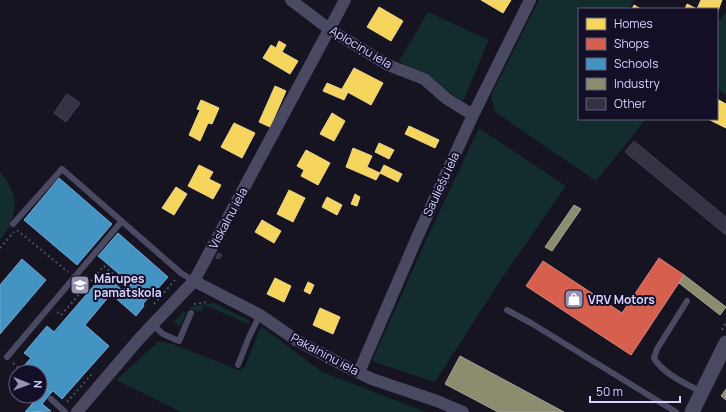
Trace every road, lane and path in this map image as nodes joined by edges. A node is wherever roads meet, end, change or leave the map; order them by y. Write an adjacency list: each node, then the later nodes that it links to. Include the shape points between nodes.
1 (291, 0): 4 (street, Aplociņu iela)
2 (345, 0): 4 (street, Viskalnu iela)
3 (530, 0): 5 (street, Sauliešu iela)
4 (329, 29): 5 (street, Aplociņu iela, via 388,65 424,79 447,99); 10 (street, Viskalnu iela)
5 (473, 115): 24 (street, Sauliešu iela)
6 (122, 221): 7 (lane, via 62,169); 9 (lane); 10 (lane, via 181,273)
7 (13, 224)
8 (0, 248): 9 (path, via 16,230)
9 (74, 278): 21 (lane)
10 (194, 281): 18 (street, Pakalniņu iela); 19 (street, Viskalnu iela)
11 (128, 287): 15 (path, via 104,266 61,315)
12 (687, 301): 25 (lane, via 657,348 654,358 657,364 672,375)
13 (211, 302): 14 (path)
14 (193, 304)
15 (55, 310)
16 (507, 310): 30 (lane)
17 (191, 313): 19 (lane, via 179,341 164,334)
18 (260, 316): 23 (lane); 24 (street, Pakalniņu iela, via 296,340)
19 (153, 324): 28 (street, Viskalnu iela)
20 (726, 344): 25 (street)
21 (7, 357): 22 (path)
22 (14, 364)
23 (238, 365)
24 (359, 372): 29 (street, Pakalniņu iela)
25 (702, 392): 31 (street)
26 (51, 399): 27 (lane)
27 (65, 412)
28 (77, 412)
29 (463, 412)
30 (676, 412)
31 (692, 412)

